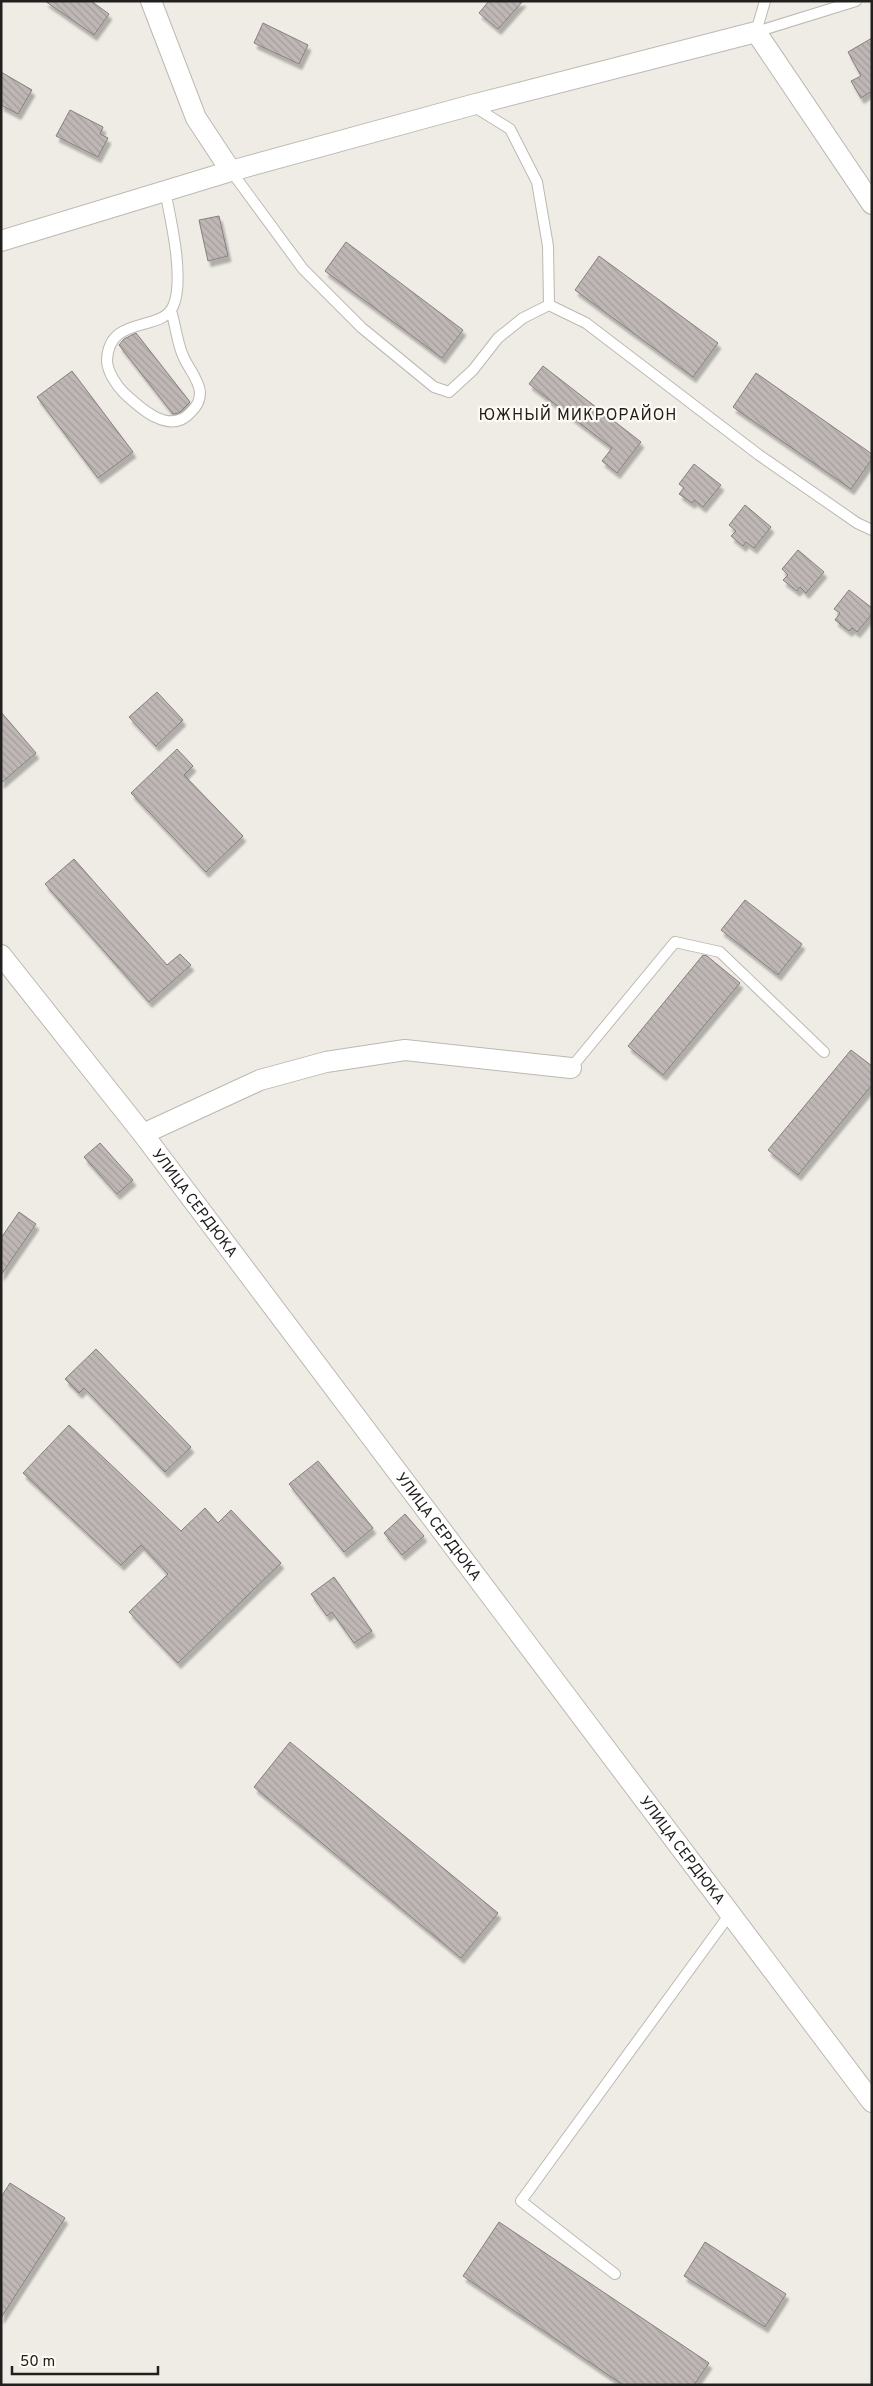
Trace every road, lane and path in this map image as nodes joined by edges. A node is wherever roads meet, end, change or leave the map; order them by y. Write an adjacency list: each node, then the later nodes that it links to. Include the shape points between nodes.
1 (151, 1): 6 (street, via 196,118)
2 (765, 1): 4 (lane)
3 (856, 1): 4 (lane)
4 (756, 32): 5 (street); 8 (street)
5 (472, 105): 6 (street); 10 (lane, via 510,129 537,182 548,246)
6 (231, 171): 7 (street); 10 (lane, via 303,269 362,328 434,387 449,392 473,370 498,338 524,318)
7 (165, 192): 9 (street); 11 (lane, via 177,269 175,303)
8 (872, 204)
9 (1, 240)
10 (549, 305): 12 (lane, via 586,323 759,455)
11 (171, 311): 11 (lane, via 120,333 111,343 107,363 116,386 131,400 149,414 172,422 189,415 199,404 200,392 180,348)
12 (872, 530)
13 (1, 955): 16 (street, УЛИЦА СЕРДЮКА)
14 (824, 1052): 15 (lane, via 720,952 675,942)
15 (571, 1068): 16 (street, via 405,1050 326,1062 260,1080)
16 (143, 1134): 17 (street, УЛИЦА СЕРДЮКА)
17 (730, 1914): 18 (street, УЛИЦА СЕРДЮКА); 19 (lane, via 521,2200)
18 (872, 2102)
19 (615, 2274)

